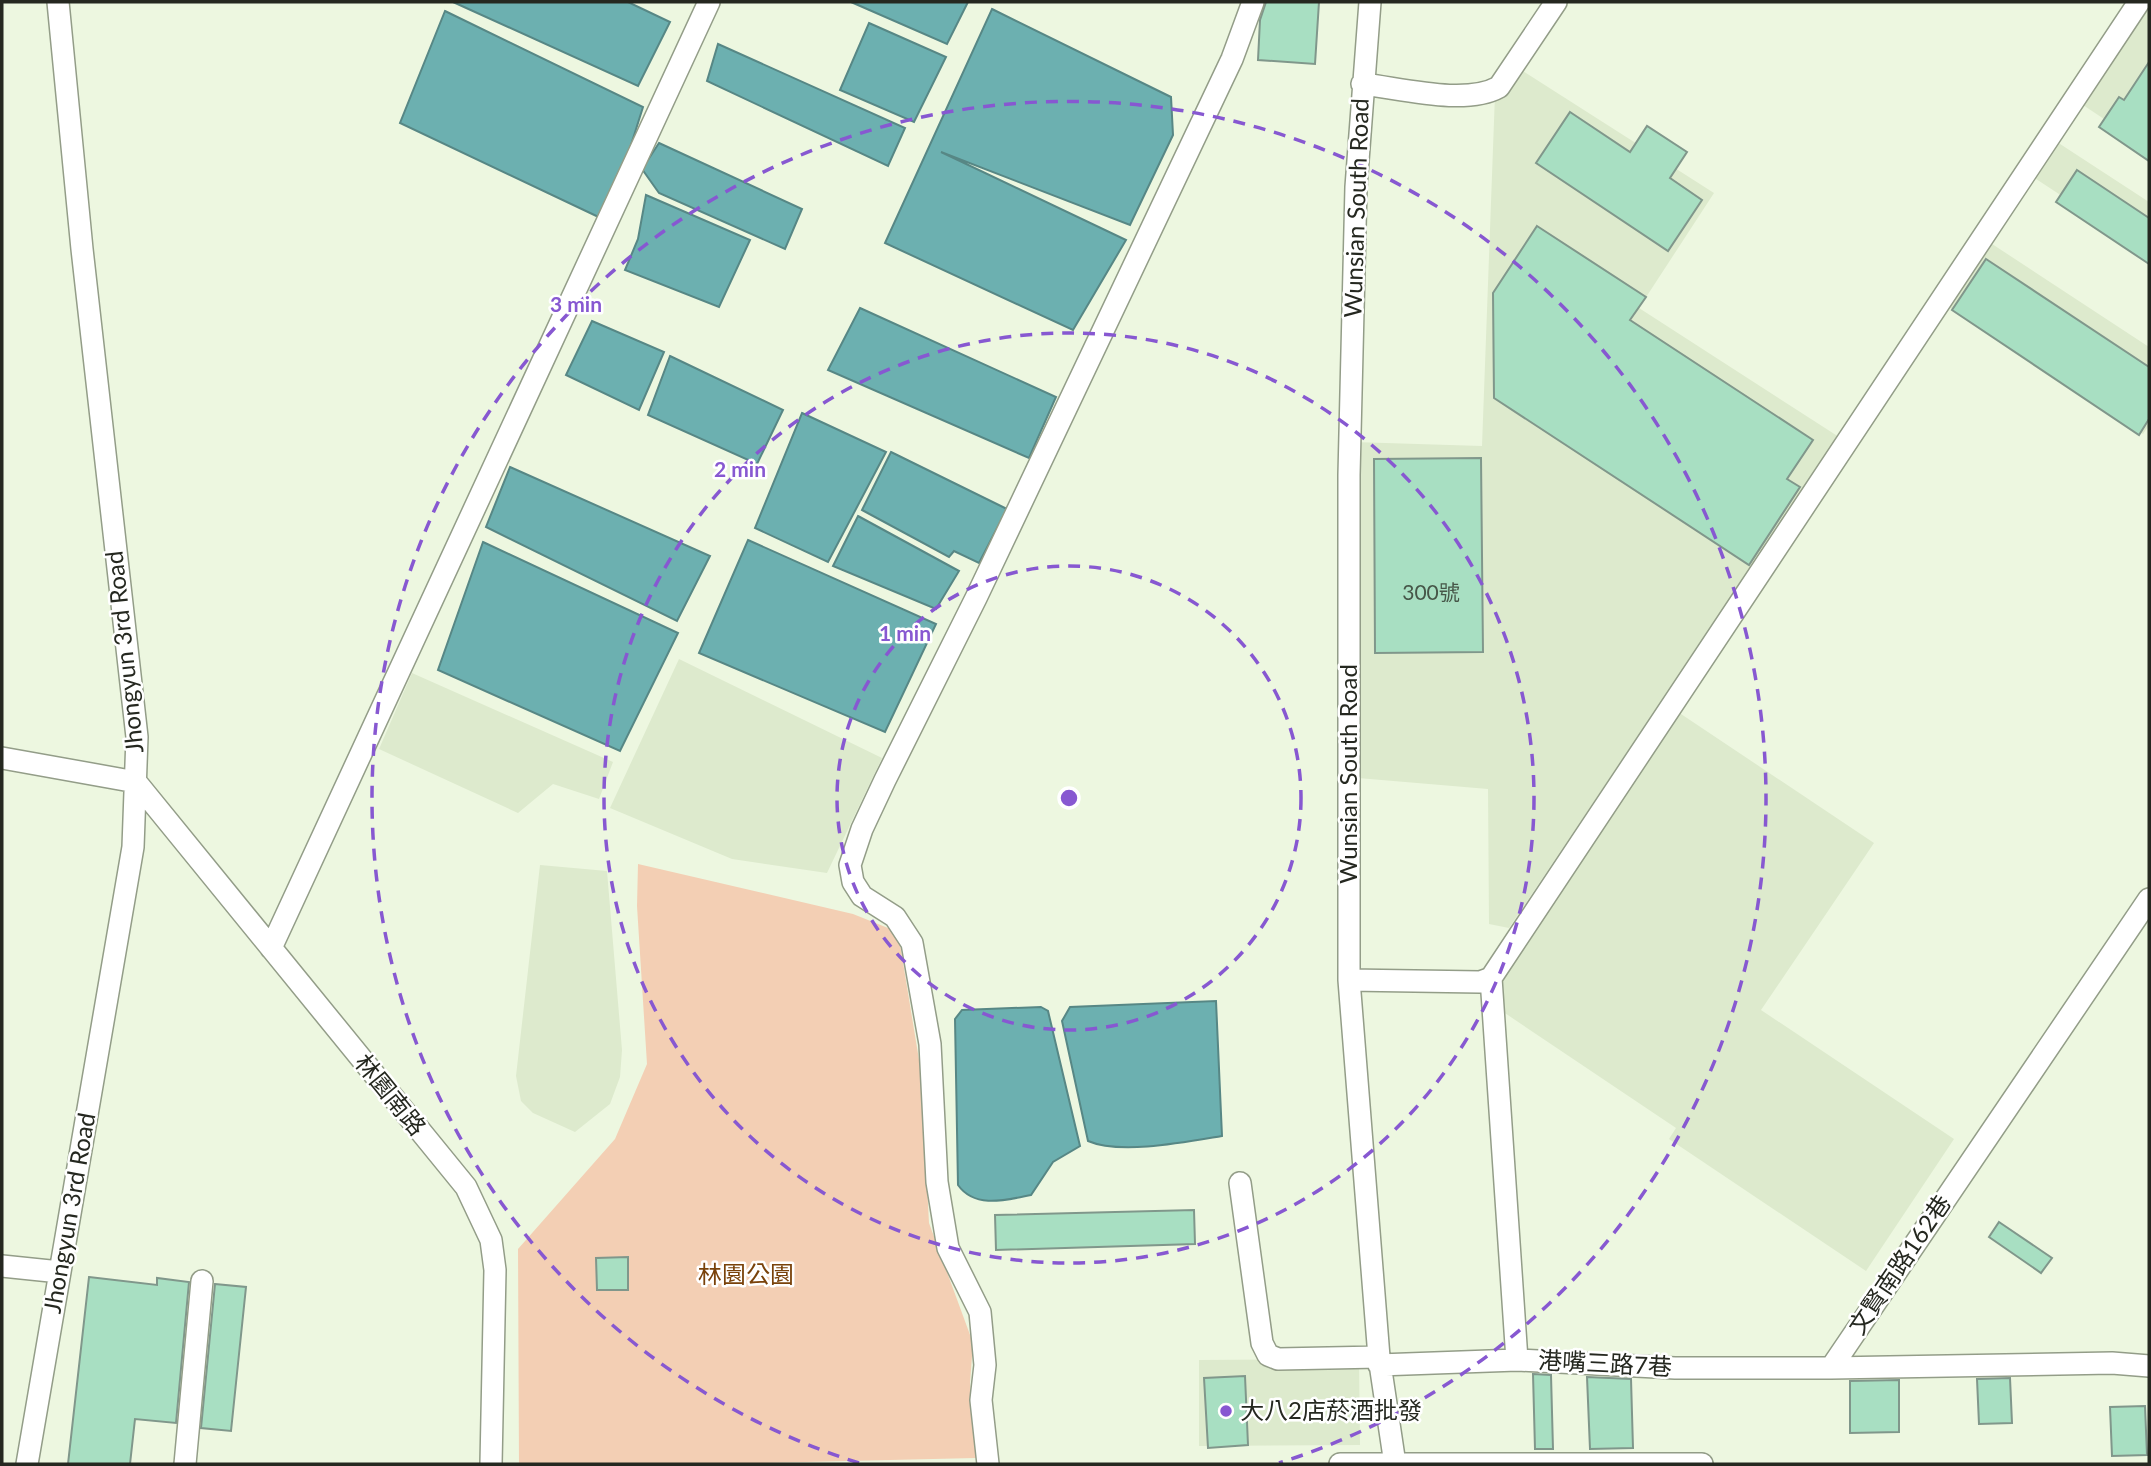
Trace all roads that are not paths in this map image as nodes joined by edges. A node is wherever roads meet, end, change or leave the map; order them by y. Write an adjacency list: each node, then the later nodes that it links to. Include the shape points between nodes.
1 (58, 2): 9 (street, Jhongyun 3rd Road, via 132,687)
2 (709, 2): 11 (street)
3 (1253, 2): 25 (street, via 1232,59 885,780 850,865 862,896 894,917 912,943 930,1044 937,1182 948,1248 980,1312 985,1365 981,1400)
4 (1370, 2): 7 (street, Wunsian South Road)
5 (1556, 2): 7 (street, via 1499,87 1485,95)
6 (2139, 2): 12 (street)
7 (1362, 84): 13 (street, Wunsian South Road, via 1349,475)
8 (2, 758): 9 (street)
9 (136, 782): 11 (street, 林園南路); 16 (street, Jhongyun 3rd Road, via 134,848)
10 (2149, 899): 21 (street, 文賢南路162巷)
11 (271, 948): 24 (street, 林園南路, via 466,1187 479,1211 491,1240 495,1270)
12 (1491, 978): 13 (street, via 1480,982); 18 (street)
13 (1349, 980): 19 (street, Wunsian South Road)
14 (1240, 1183): 19 (street, via 1262,1343 1268,1355)
15 (2, 1266): 16 (street)
16 (60, 1272): 22 (street, Jhongyun 3rd Road)
17 (202, 1281): 23 (street)
18 (1517, 1360): 19 (street, 港嘴三路7巷); 21 (street, 港嘴三路7巷, via 1675,1368)
19 (1379, 1361): 27 (street, Wunsian South Road)
20 (2149, 1366): 21 (street, 文賢南路162巷)
21 (1831, 1368)
22 (27, 1464)
23 (186, 1464)
24 (491, 1464)
25 (988, 1464)
26 (1340, 1464): 27 (street)
27 (1395, 1464): 28 (street)
28 (1702, 1464)

